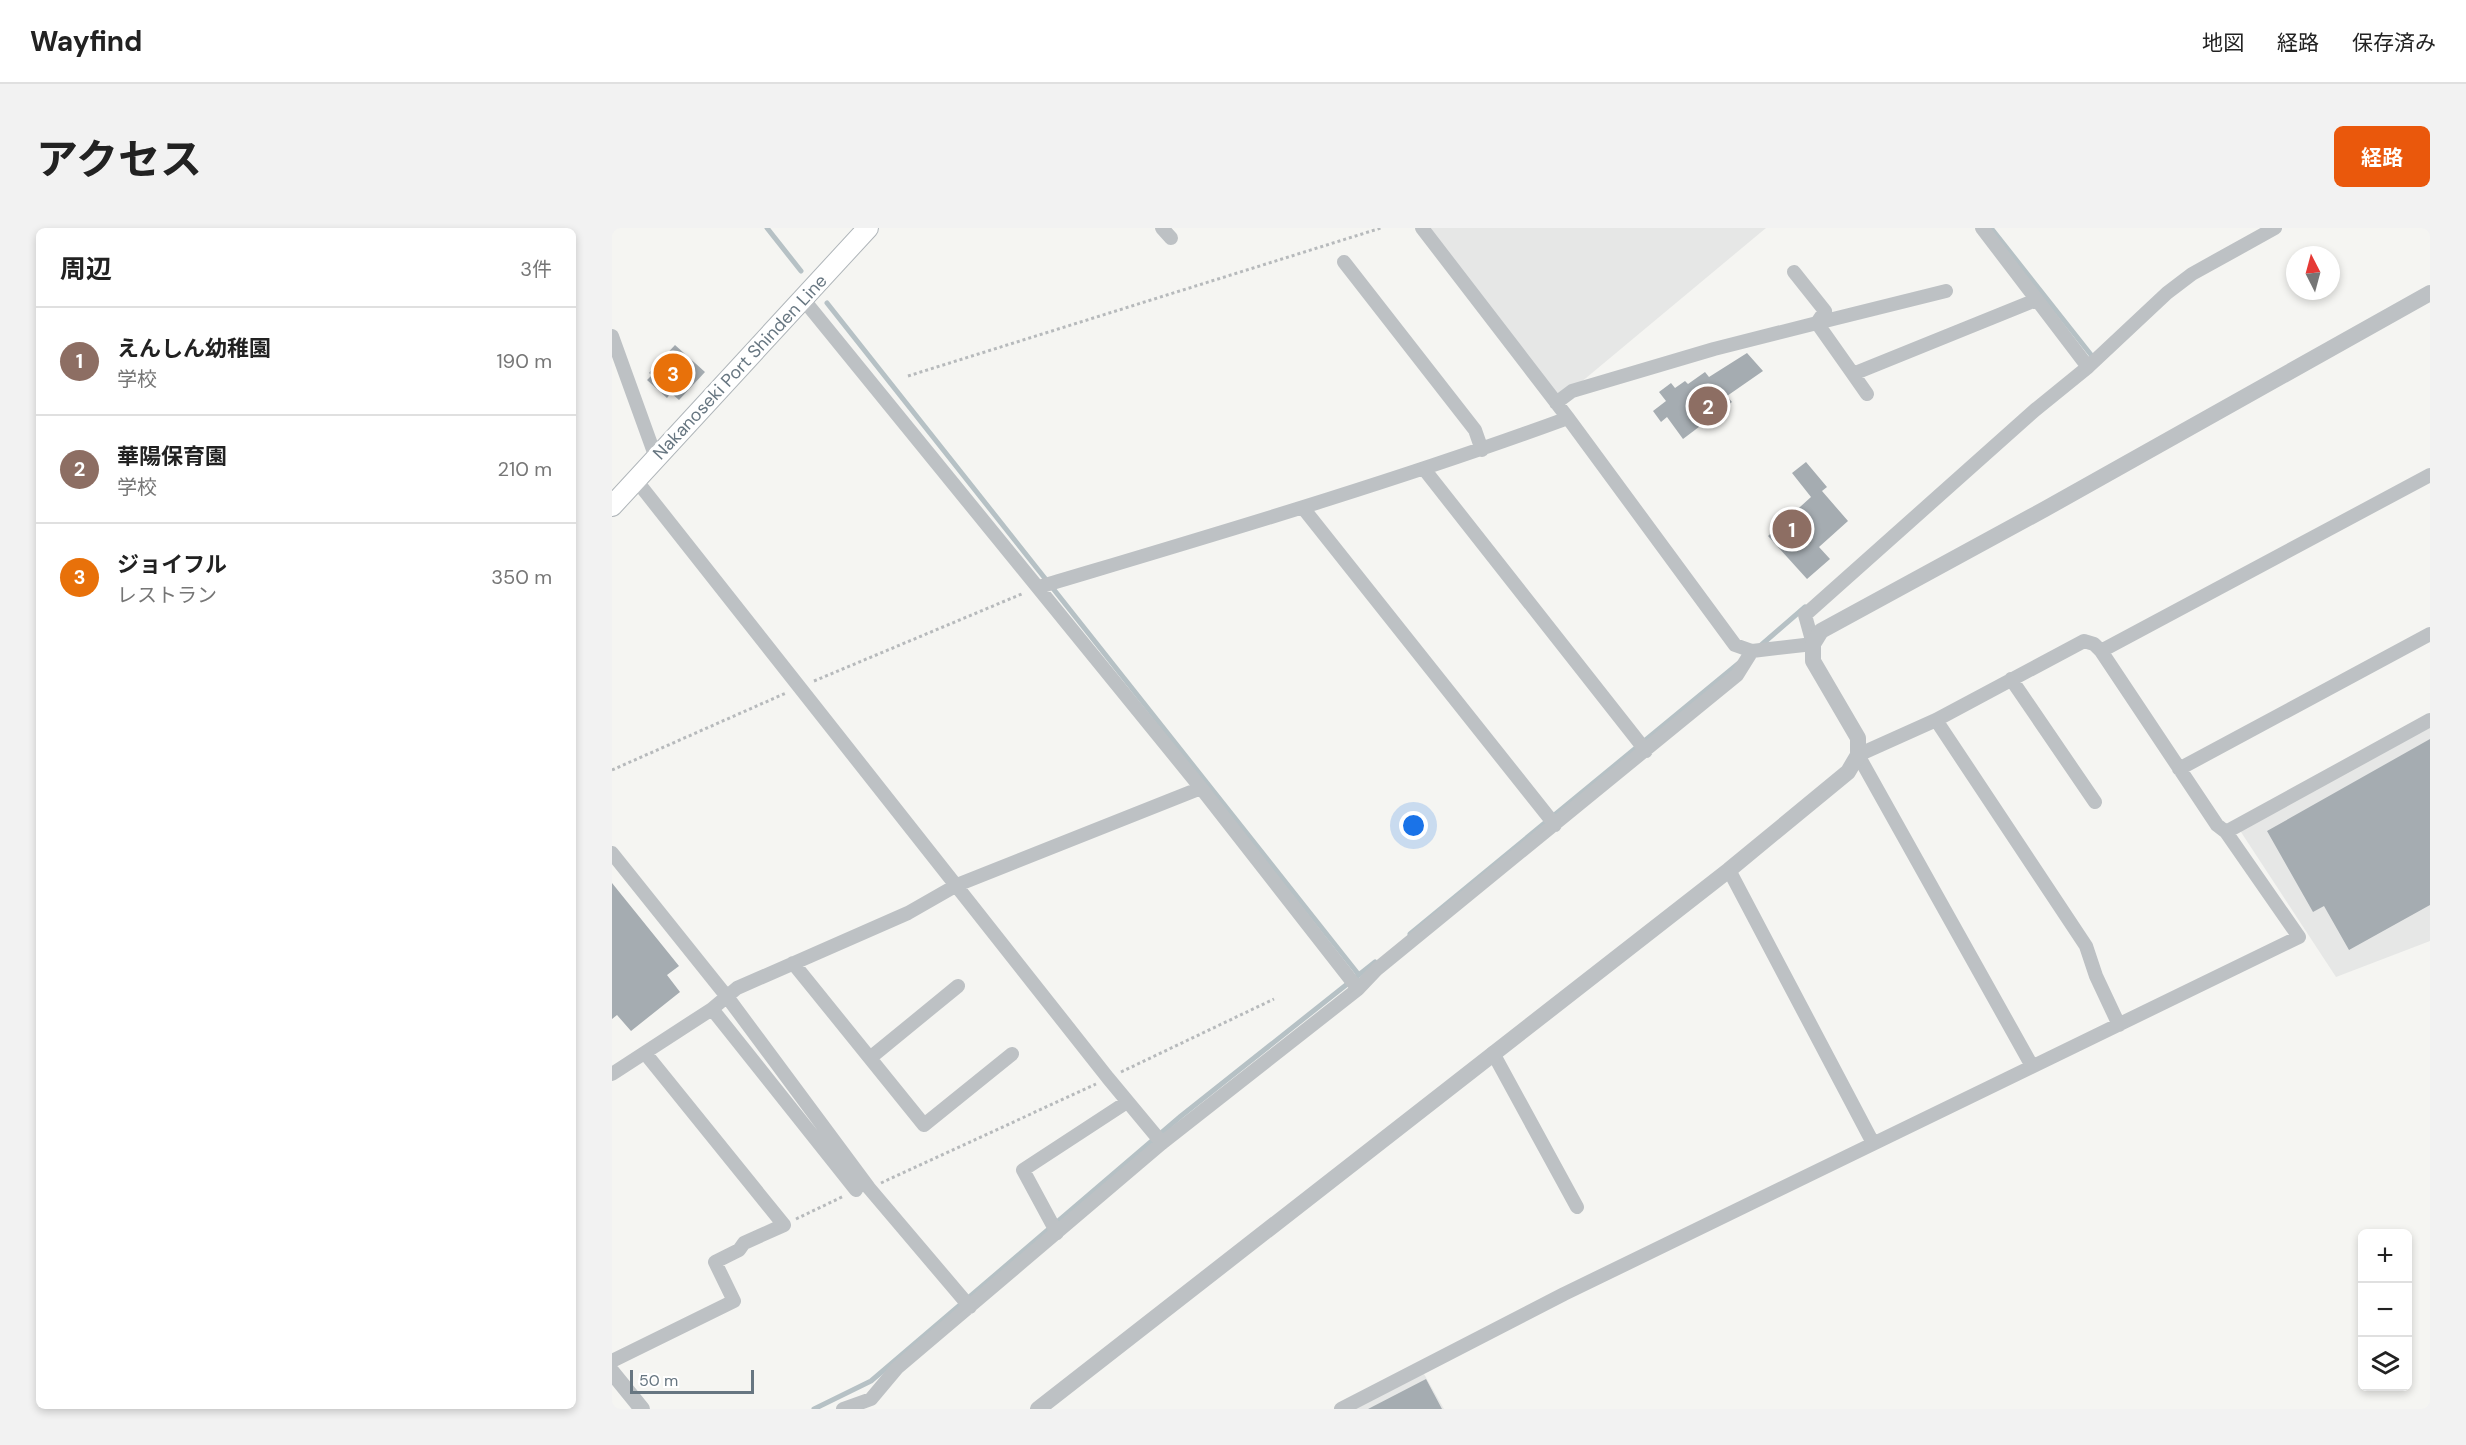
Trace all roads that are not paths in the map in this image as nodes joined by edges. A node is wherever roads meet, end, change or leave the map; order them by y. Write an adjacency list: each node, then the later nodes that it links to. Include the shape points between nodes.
1 (868, 228): 9 (main road, Nakanoseki Port Shinden Line)
2 (1422, 228): 17 (street)
3 (1982, 228): 10 (street)
4 (2275, 228): 14 (street, via 2192,274)
5 (1344, 262): 19 (street, via 1475,430)
6 (1794, 272): 11 (street, via 1825,311)
7 (1946, 291): 11 (street)
8 (2430, 293): 28 (street, via 1821,631)
9 (803, 299): 20 (main road, Nakanoseki Port Shinden Line); 26 (street)
10 (2036, 300): 14 (street); 15 (street)
11 (1817, 323): 15 (street); 17 (street, via 1572,391)
12 (612, 336): 13 (street)
13 (615, 355): 20 (street)
14 (2088, 367): 28 (street, via 1814,605 1805,615)
15 (1853, 374): 16 (street)
16 (1867, 394)
17 (1556, 403): 18 (street)
18 (1568, 418): 19 (street); 29 (street, via 1735,645)
19 (1482, 450): 21 (street)
20 (656, 458): 23 (main road, Nakanoseki Port Shinden Line)
21 (1424, 469): 25 (street); 34 (street)
22 (2430, 475): 30 (street)
23 (636, 480): 24 (main road, Nakanoseki Port Shinden Line); 43 (street)
24 (612, 506)
25 (1303, 508): 26 (street); 39 (street)
26 (1039, 587): 37 (street)
27 (2430, 634): 36 (street)
28 (1813, 644): 29 (street); 35 (street, via 1813,661 1858,738)
29 (1752, 651): 34 (street, via 1737,675)
30 (2101, 651): 31 (street, via 2084,641); 36 (street)
31 (2011, 679): 32 (street); 38 (street)
32 (1936, 720): 35 (street); 49 (street, via 2086,946)
33 (2430, 720): 40 (street)
34 (1646, 751): 39 (street)
35 (1858, 754): 42 (street, via 1848,772 1833,786); 54 (street)
36 (2179, 769): 40 (street, via 2217,825)
37 (1201, 788): 43 (street); 46 (street)
38 (2095, 802)
39 (1555, 825): 46 (street, via 1377,969)
40 (2226, 832): 49 (street, via 2299,937)
41 (612, 853): 47 (street)
42 (1729, 870): 51 (street); 58 (street)
43 (957, 885): 44 (street, via 908,913); 56 (street)
44 (793, 963): 47 (street, via 737,988); 53 (street)
45 (958, 986): 53 (street)
46 (1358, 989): 57 (street)
47 (728, 998): 48 (street); 59 (street)
48 (712, 1009): 50 (street); 59 (street)
49 (2119, 1025): 54 (street)
50 (645, 1053): 55 (street); 63 (street, via 784,1225 744,1243 739,1250 715,1262 734,1301)
51 (1493, 1053): 60 (street); 68 (street)
52 (1012, 1054): 53 (street, via 924,1125)
53 (870, 1058)
54 (2032, 1066): 58 (street)
55 (612, 1074)
56 (1127, 1102): 57 (street); 61 (street, via 1023,1170)
57 (1162, 1143): 61 (street)
58 (1873, 1143): 69 (street, via 1564,1294)
59 (863, 1189): 62 (street)
60 (1577, 1207)
61 (1057, 1233): 62 (street)
62 (970, 1307): 65 (street, via 897,1368)
63 (612, 1361)
64 (612, 1372): 66 (street)
65 (873, 1404): 67 (street)
66 (642, 1409)
67 (843, 1409)
68 (1038, 1409)
69 (1341, 1409)

